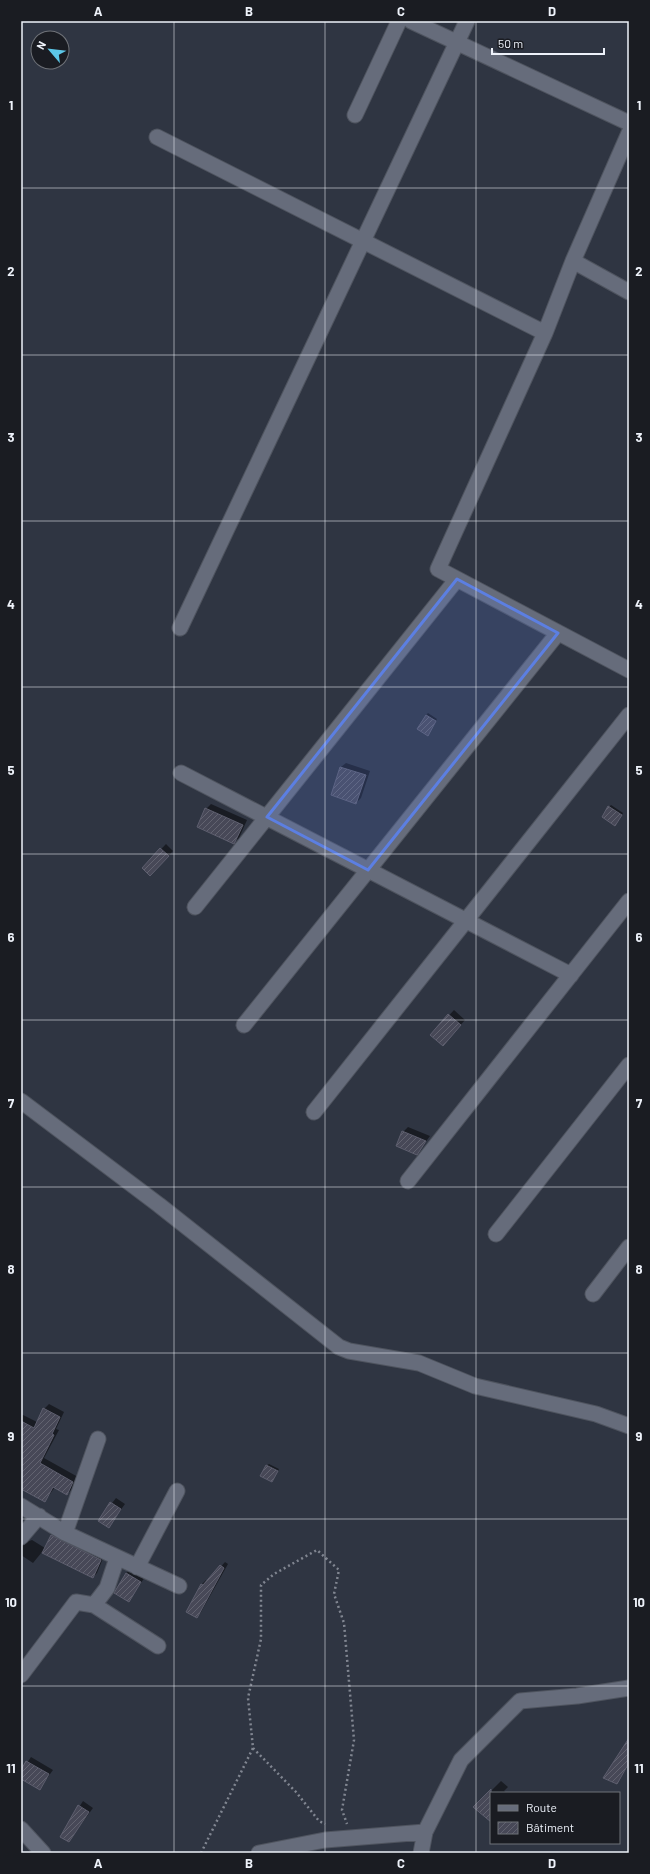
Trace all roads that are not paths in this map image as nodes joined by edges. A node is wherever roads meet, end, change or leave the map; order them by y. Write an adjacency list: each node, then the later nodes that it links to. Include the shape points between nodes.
1 (398, 21): 5 (street)
2 (411, 21): 4 (street)
3 (467, 21): 4 (street)
4 (457, 42): 6 (street); 10 (street)
5 (355, 115)
6 (629, 123)
7 (629, 132): 9 (street)
8 (157, 136): 10 (street)
9 (624, 159): 11 (street)
10 (363, 241): 13 (street); 15 (street)
11 (573, 261): 12 (street); 13 (street)
12 (629, 292)
13 (545, 333): 14 (street, via 438,569)
14 (457, 579): 16 (street); 20 (street)
15 (180, 628)
16 (558, 633): 17 (street); 21 (street)
17 (629, 670)
18 (629, 715): 25 (street)
19 (181, 773): 20 (street)
20 (267, 817): 21 (street); 23 (street)
21 (368, 870): 25 (street); 27 (street)
22 (629, 901): 24 (street)
23 (195, 907)
24 (624, 917): 26 (street)
25 (466, 920): 26 (street); 30 (street)
26 (571, 974): 31 (street)
27 (244, 1025)
28 (629, 1065): 32 (street)
29 (21, 1101): 35 (street, via 159,1205 339,1347 419,1363 475,1386 596,1414)
30 (314, 1112)
31 (408, 1181)
32 (496, 1234)
33 (629, 1247): 34 (street)
34 (593, 1294)
35 (629, 1426)
36 (98, 1439): 40 (street)
37 (177, 1491): 43 (street)
38 (21, 1506): 39 (street)
39 (39, 1516): 40 (street); 41 (street)
40 (65, 1533): 42 (street)
41 (21, 1538)
42 (117, 1558): 43 (street); 45 (street, via 106,1588)
43 (137, 1567): 44 (street)
44 (179, 1586)
45 (94, 1605): 46 (street); 47 (street, via 76,1602)
46 (158, 1646)
47 (21, 1675)
48 (629, 1688): 50 (street, via 520,1701 461,1760)
49 (21, 1829): 51 (street)
50 (425, 1832): 52 (street, via 325,1840); 53 (street)
51 (44, 1853)
52 (259, 1853)
53 (422, 1853)

